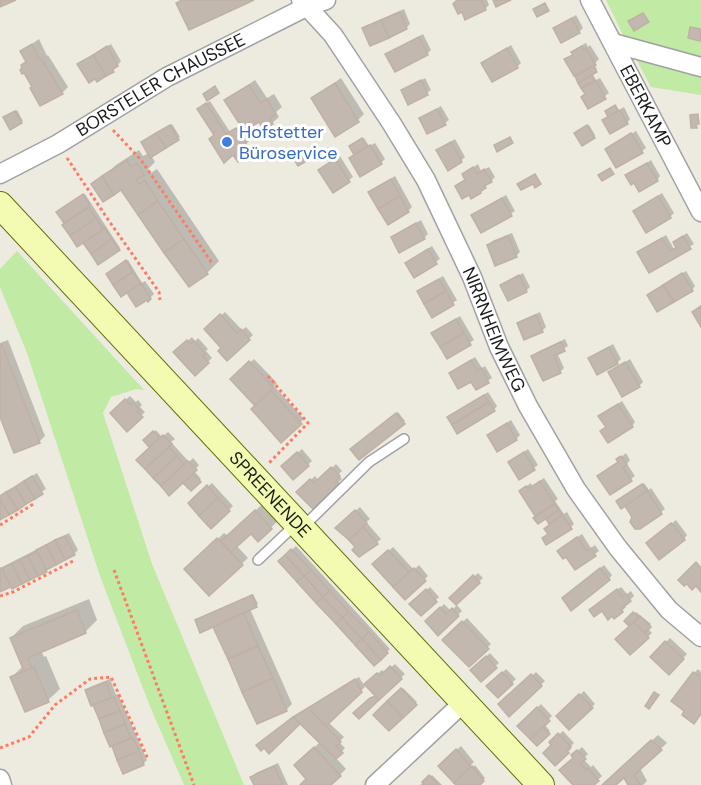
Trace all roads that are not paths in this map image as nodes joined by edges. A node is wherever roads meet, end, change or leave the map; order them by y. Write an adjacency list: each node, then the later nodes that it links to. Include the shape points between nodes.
1 (326, 0): 3 (street, BORSTELER CHAUSSEE)
2 (590, 0): 4 (street, EBERKAMP)
3 (303, 3): 6 (street, BORSTELER CHAUSSEE); 12 (street, NIRRNHEIMWEG, via 333,35 426,180 472,277 498,347 576,489 669,610)
4 (613, 44): 5 (street); 8 (street, EBERKAMP)
5 (701, 67)
6 (0, 174)
7 (0, 205): 10 (street, SPREENENDE)
8 (701, 212)
9 (404, 439): 10 (lane, via 369,462)
10 (299, 526): 11 (lane); 13 (street, SPREENENDE)
11 (258, 560)
12 (701, 637)
13 (464, 702): 16 (street); 17 (street, SPREENENDE)
14 (0, 779): 15 (street)
15 (2, 785)
16 (375, 785)
17 (541, 785)

